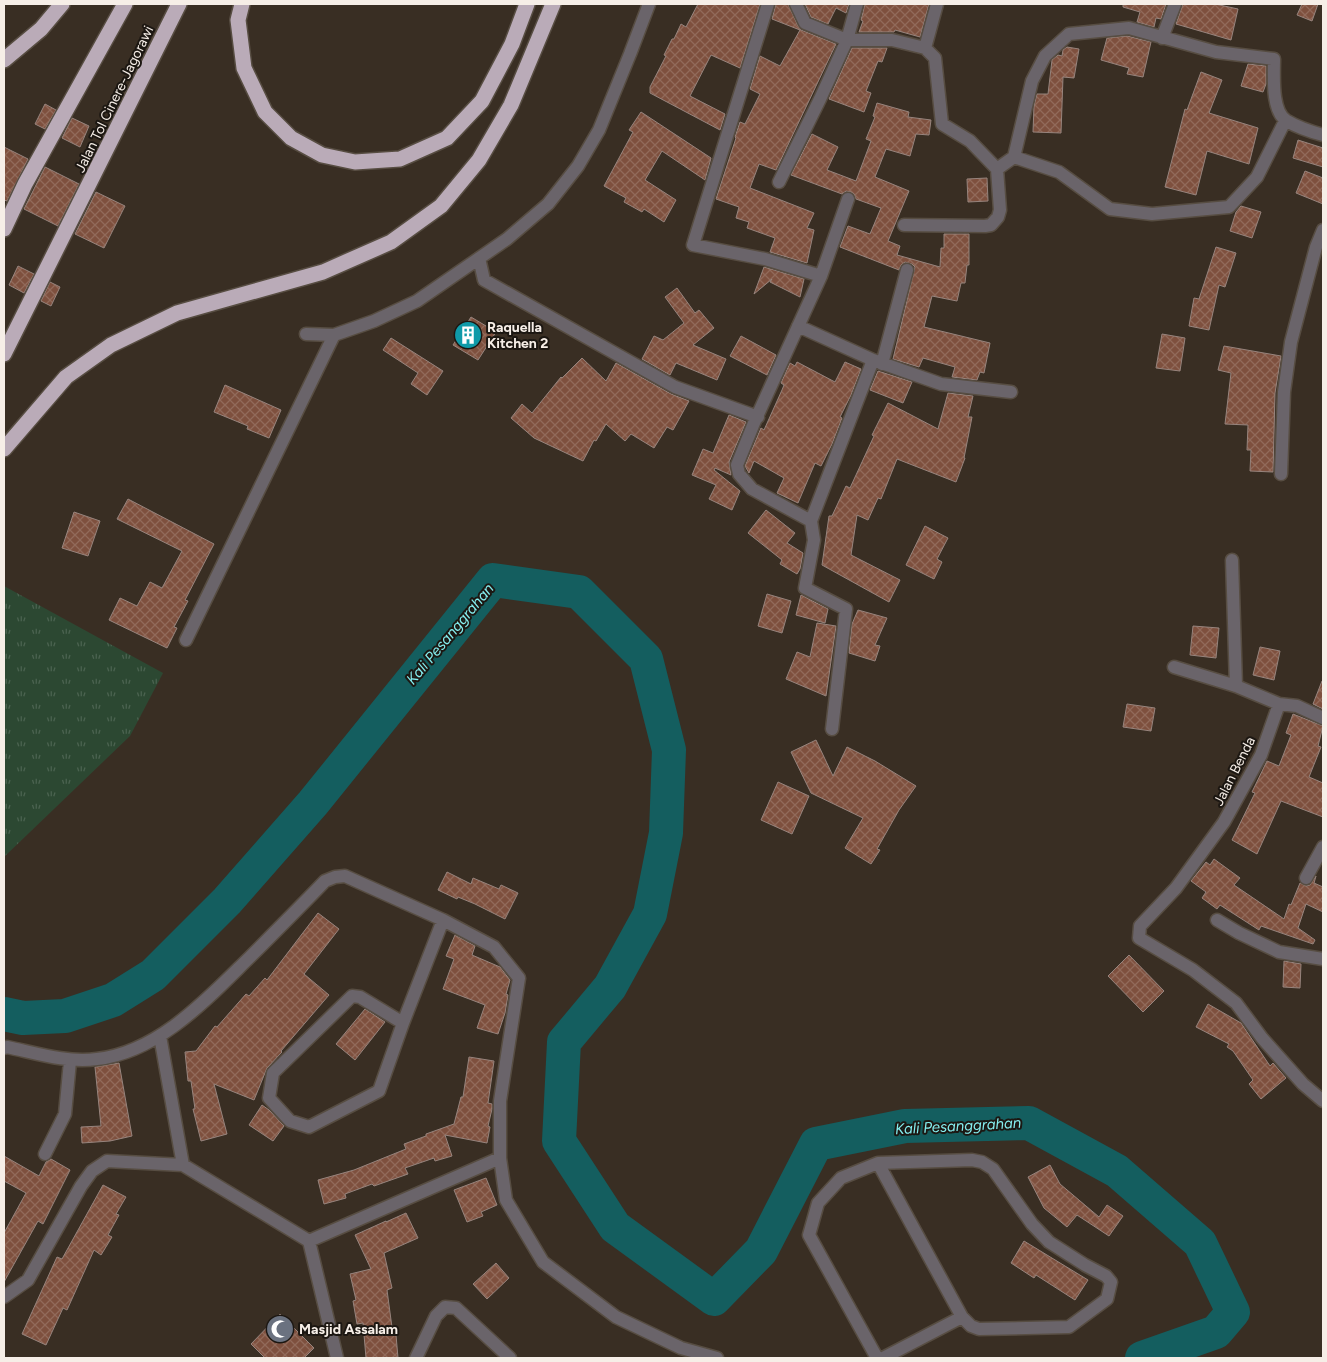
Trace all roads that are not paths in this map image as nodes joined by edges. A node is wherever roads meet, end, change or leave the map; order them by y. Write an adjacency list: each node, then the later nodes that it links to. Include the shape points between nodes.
1 (62, 4): 16 (highway, via 41,29)
2 (126, 4): 24 (highway, via 25,184)
3 (179, 4): 32 (highway, Jalan Tol Cinere-Jagorawi)
4 (242, 4): 5 (highway, via 238,20 244,68 265,112 291,138 322,154 355,162 400,159 447,138 482,101 512,44)
5 (526, 4)
6 (553, 4): 36 (highway, via 511,105 479,160 441,206 391,242 323,272 177,313 111,345 66,377)
7 (649, 4): 26 (street, via 599,130 578,166 548,204)
8 (768, 4): 28 (street, via 693,245 765,259)
9 (857, 4): 14 (street)
10 (937, 4): 15 (street)
11 (1175, 4): 13 (street)
12 (798, 5): 14 (street, via 806,23)
13 (1162, 38): 17 (street, via 1216,52 1274,59 1276,106); 19 (street, via 1129,28 1069,34 1045,56 1032,81)
14 (847, 40): 15 (street, via 892,40); 21 (street)
15 (925, 48): 20 (street, via 935,58 942,124 970,140)
16 (4, 60)
17 (1285, 120): 18 (street); 19 (street, via 1257,177 1229,207 1152,214 1110,209 1059,172)
18 (1323, 135)
19 (1014, 157): 20 (street)
20 (997, 169): 23 (street, via 1000,210 991,224)
21 (778, 182)
22 (848, 199): 28 (street)
23 (904, 225)
24 (4, 229)
25 (1323, 230): 37 (street, via 1291,342 1284,392)
26 (479, 258): 31 (street, via 417,301); 35 (street, via 484,280 675,387)
27 (907, 270): 33 (street)
28 (821, 276): 29 (street)
29 (798, 326): 33 (street); 35 (street)
30 (306, 334): 31 (street)
31 (334, 335): 40 (street)
32 (4, 354)
33 (878, 362): 34 (street, via 941,384); 38 (street)
34 (1011, 392)
35 (758, 417): 38 (street, via 738,465 739,474 752,489)
36 (4, 449)
37 (1281, 474)
38 (811, 521): 45 (street, via 814,540 805,588 846,609)
39 (1232, 560): 42 (street)
40 (186, 640)
41 (1174, 667): 42 (street)
42 (1236, 686): 43 (street)
43 (1279, 704): 44 (street, via 1297,706); 55 (street, Jalan Benda, via 1261,755 1224,822 1176,888 1140,926 1139,938 1193,970 1236,1003 1297,1078)
44 (1323, 718)
45 (832, 730)
46 (1323, 848): 47 (street)
47 (1306, 878)
48 (443, 920): 51 (street); 52 (street, via 345,876 335,877 326,882 201,1005); 57 (street, via 494,948 520,978 500,1101)
49 (1218, 920): 50 (street, via 1279,952)
50 (1323, 959)
51 (403, 1022): 51 (street, via 360,997 352,996 273,1073 269,1098 290,1121 309,1127 378,1090)
52 (160, 1036): 54 (street, via 120,1055); 59 (street)
53 (4, 1048): 54 (street)
54 (70, 1060): 56 (street, via 65,1114)
55 (1323, 1102)
56 (45, 1154)
57 (500, 1158): 60 (street); 63 (street, via 506,1200 543,1262 616,1317)
58 (878, 1163): 62 (street); 62 (street, via 982,1162 993,1169 1032,1224 1050,1242 1111,1282 1108,1299 1069,1327 979,1329); 68 (street, via 841,1178 818,1203 809,1235)
59 (183, 1165): 60 (street); 61 (street, via 107,1162 92,1170 28,1280)
60 (309, 1241): 64 (street)
61 (4, 1297)
62 (962, 1317): 69 (street)
63 (679, 1353): 67 (street)
64 (336, 1358)
65 (416, 1358): 66 (street, via 436,1316 446,1307 456,1308)
66 (510, 1358)
67 (717, 1358)
68 (877, 1358)
69 (883, 1358)

